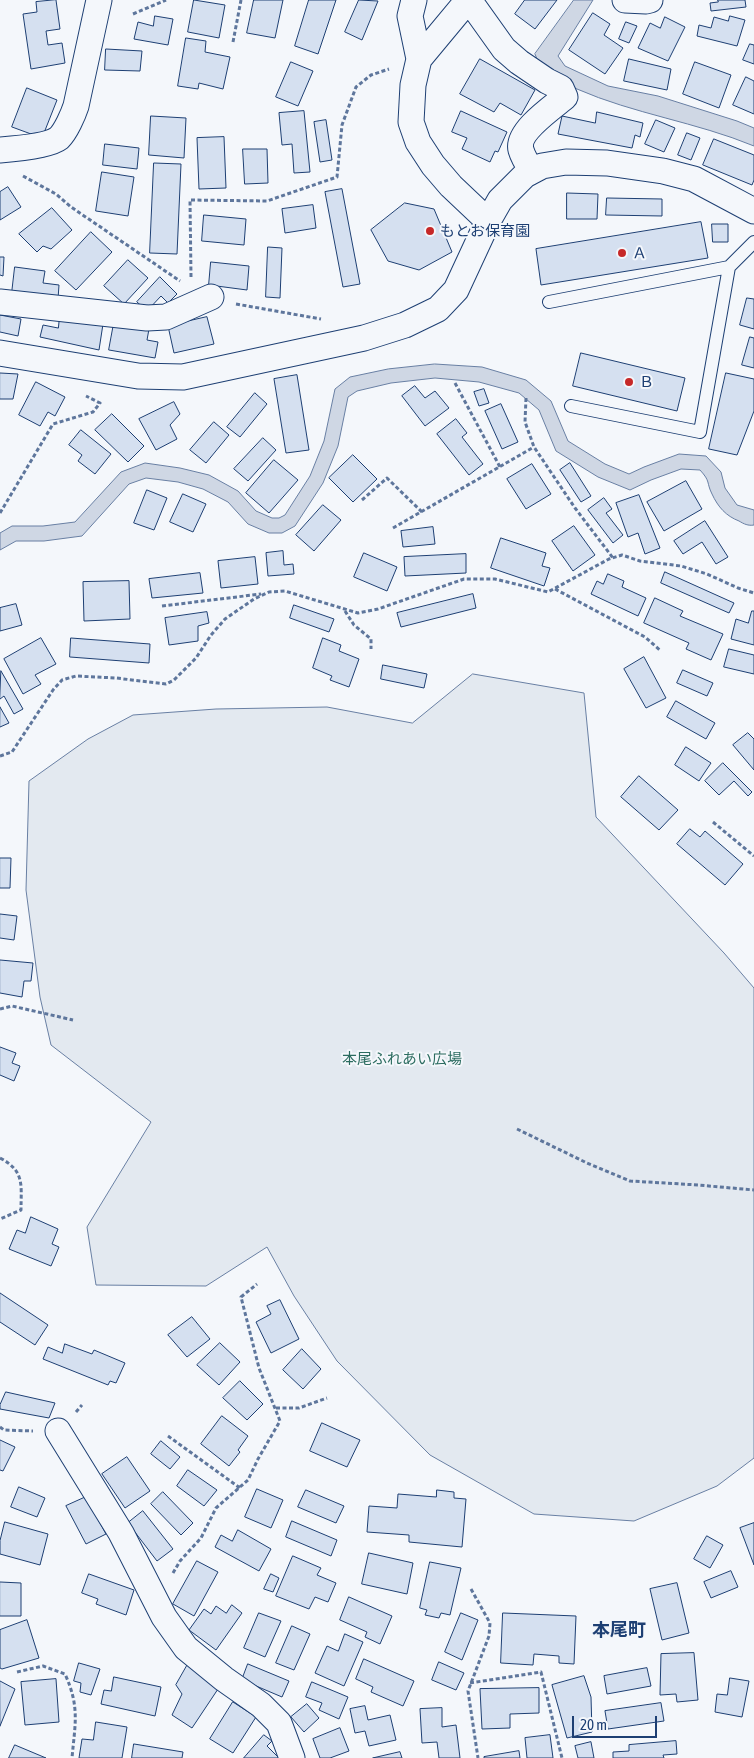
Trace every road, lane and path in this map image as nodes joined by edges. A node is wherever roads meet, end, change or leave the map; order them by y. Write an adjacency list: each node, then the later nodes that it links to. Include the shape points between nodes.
1 (99, 0): 11 (street, via 76,106 59,138)
2 (166, 0): 8 (path)
3 (241, 0): 9 (path)
4 (414, 0): 10 (street, via 410,16)
5 (469, 0): 10 (street); 12 (street, via 504,49 533,72 561,88 565,97 523,136 520,148)
6 (625, 0): 7 (street)
7 (650, 0)
8 (133, 14)
9 (233, 42)
10 (418, 63): 15 (street, via 410,122 418,142 450,186); 18 (path, via 387,69 356,86 342,124 337,177 268,201 190,200)
11 (0, 150)
12 (532, 171): 14 (street, via 566,162 607,163 663,171 694,179); 15 (street, via 500,200)
13 (20, 173): 18 (path)
14 (754, 211)
15 (488, 221): 22 (street, via 456,290 438,309 405,325 364,338 183,377 138,376)
16 (754, 242): 17 (lane)
17 (729, 267): 20 (lane); 26 (lane, via 700,432)
18 (201, 293): 19 (street, via 166,316 147,318); 21 (path, via 240,304)
19 (0, 302)
20 (549, 302)
21 (322, 319)
22 (0, 353)
23 (455, 383): 28 (path)
24 (84, 395): 30 (path, via 100,403 93,412 53,424)
25 (526, 398): 27 (path, via 525,422)
26 (571, 406)
27 (534, 447): 28 (path); 33 (path)
28 (500, 467): 31 (path)
29 (362, 500): 31 (path, via 387,478)
30 (0, 512)
31 (422, 512): 32 (path)
32 (393, 528)
33 (612, 558): 34 (path); 35 (path, via 622,555 681,566)
34 (554, 589): 38 (path, via 548,592 495,580 464,579 378,609 358,613); 40 (path, via 645,636)
35 (754, 593)
36 (264, 594): 37 (path); 38 (path, via 285,591); 41 (path, via 225,619 196,658 166,684 76,676 62,680 12,752)
37 (162, 606)
38 (345, 610): 39 (path, via 354,625 371,639)
39 (371, 649)
40 (661, 651)
41 (0, 756)
42 (713, 822): 43 (path)
43 (754, 856)
44 (0, 1009): 45 (path, via 12,1006)
45 (73, 1020)
46 (516, 1128): 48 (path, via 630,1181)
47 (0, 1158): 49 (path, via 10,1163 21,1180 21,1210)
48 (754, 1190)
49 (0, 1219)
50 (257, 1284): 52 (path, via 241,1297 259,1368)
51 (327, 1398): 52 (path, via 299,1408)
52 (276, 1408): 55 (path, via 280,1421 248,1480)
53 (58, 1431): 57 (street, via 120,1533)
54 (168, 1436): 55 (path)
55 (240, 1488): 57 (path, via 216,1508 201,1538 180,1561)
56 (471, 1589): 59 (path, via 490,1623 489,1636)
57 (155, 1601): 61 (street, via 186,1648 261,1705 279,1723)
58 (16, 1672): 60 (path, via 43,1666 65,1674 76,1710)
59 (470, 1683): 62 (path, via 468,1691); 63 (path, via 541,1672)
60 (72, 1758)
61 (292, 1758)
62 (478, 1758)
63 (562, 1758)

